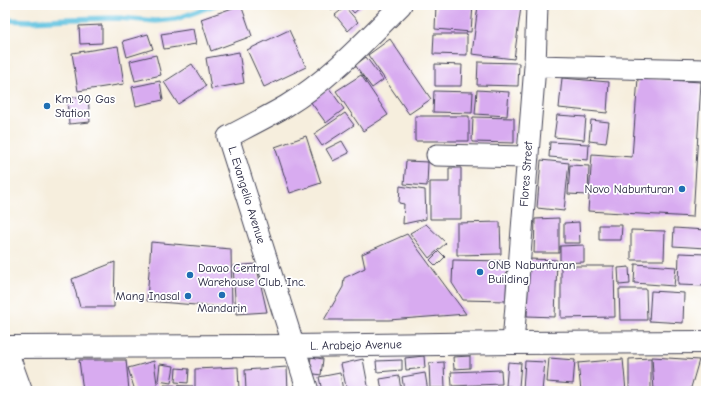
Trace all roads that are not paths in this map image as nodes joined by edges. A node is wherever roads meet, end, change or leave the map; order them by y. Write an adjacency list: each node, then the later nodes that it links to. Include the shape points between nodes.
1 (401, 5): 9 (street, L. Evangelio Avenue, via 319,83 286,106 228,137)
2 (537, 5): 3 (street, Flores Street)
3 (535, 66): 4 (street); 6 (street, Flores Street)
4 (706, 70)
5 (438, 155): 6 (street)
6 (528, 157): 8 (street, Flores Street)
7 (706, 342): 8 (main road, L. Arabejo Avenue)
8 (513, 343): 9 (main road, L. Arabejo Avenue)
9 (293, 346): 10 (main road, L. Arabejo Avenue); 12 (street, L. Evangelio Avenue)
10 (5, 347): 11 (main road)
11 (21, 391)
12 (308, 391)

